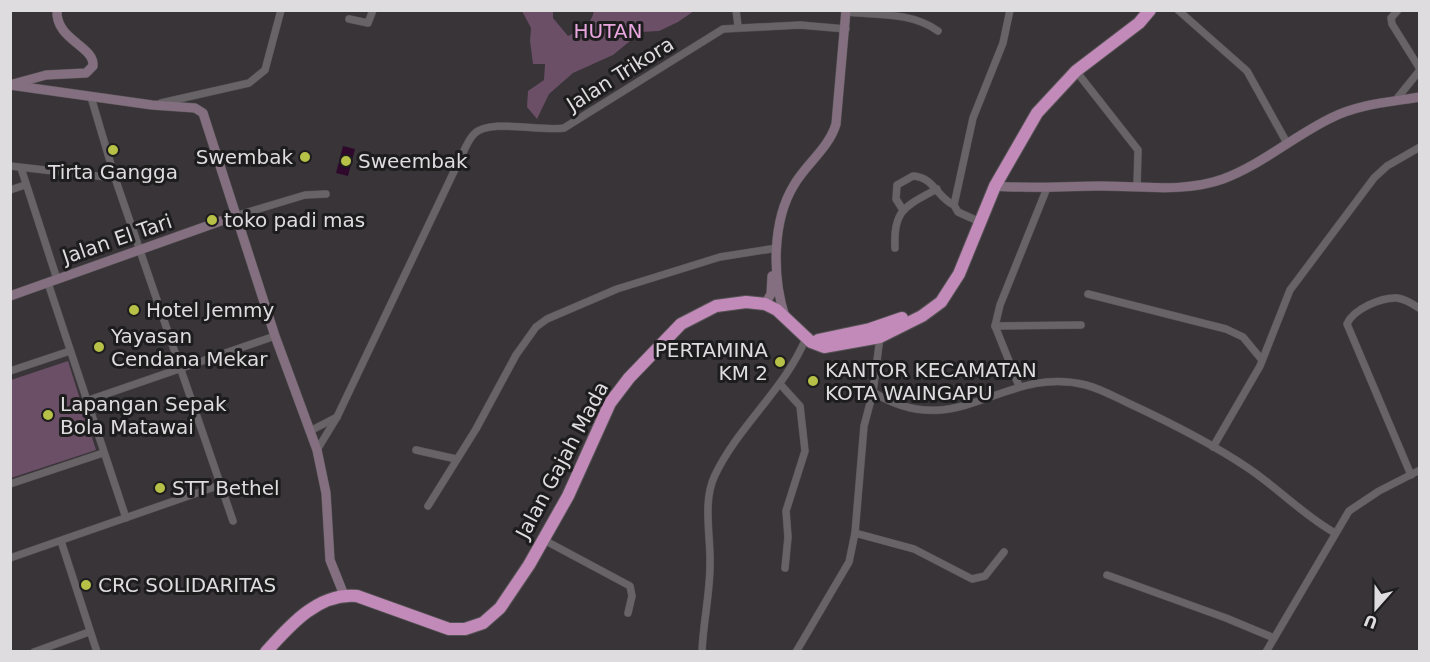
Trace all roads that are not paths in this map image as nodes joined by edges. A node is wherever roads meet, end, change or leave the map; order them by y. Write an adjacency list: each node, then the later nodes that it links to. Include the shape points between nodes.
1 (57, 10): 16 (street, via 57,23 92,59 91,70 46,75)
2 (281, 10): 20 (street, via 265,70 258,77)
3 (373, 10): 10 (street, via 368,23)
4 (736, 10): 11 (street)
5 (1010, 10): 33 (street, via 1002,43 972,117)
6 (1150, 10): 15 (highway, via 1139,23)
7 (1178, 10): 21 (street, via 1247,71)
8 (1398, 10): 14 (street, via 1391,18 1392,24)
9 (844, 11): 12 (street); 13 (street, via 907,17)
10 (349, 19)
11 (738, 26): 12 (street, Jalan Trikora); 59 (street, Jalan Trikora, via 723,29 564,128 486,127 476,132 436,203)
12 (842, 28): 37 (street, via 836,124 794,185)
13 (938, 31)
14 (1419, 69): 19 (street)
15 (1076, 71): 27 (highway, via 1037,113); 28 (street, via 1138,150)
16 (10, 85): 17 (street)
17 (90, 97): 20 (street); 25 (street)
18 (1419, 97): 19 (street)
19 (1395, 101): 21 (street, via 1346,111)
20 (152, 105): 35 (street, via 195,108 203,113)
21 (1287, 143): 28 (street, via 1214,182 1168,188)
22 (1419, 147): 52 (street, via 1374,178 1294,285)
23 (10, 166): 24 (street)
24 (21, 168): 25 (street); 26 (street)
25 (115, 178): 39 (street)
26 (25, 185): 31 (street); 40 (street)
27 (995, 186): 29 (street); 36 (highway)
28 (1137, 187): 29 (street)
29 (1047, 188): 47 (street)
30 (937, 189): 33 (street); 34 (street); 34 (street, via 920,176 900,181 896,193)
31 (10, 190)
32 (326, 194): 35 (street, via 305,195)
33 (954, 206): 36 (street)
34 (903, 210): 38 (street, via 894,226)
35 (235, 216): 39 (street, Jalan El Tari); 48 (street)
36 (978, 226): 49 (highway, via 959,274 941,302); 50 (highway, via 948,282 925,307 870,329)
37 (774, 248): 43 (street, via 772,285); 45 (street); 65 (street, via 720,257 617,289 547,319 536,327 516,355)
38 (895, 248)
39 (141, 250): 40 (street, Jalan El Tari); 53 (street)
40 (52, 281): 42 (street, Jalan El Tari); 51 (street)
41 (1088, 294): 52 (street, via 1226,330 1244,337)
42 (10, 296)
43 (765, 304): 45 (highway, Jalan Gajah Mada); 75 (highway, Jalan Gajah Mada, via 737,302 708,308 664,339 610,403 568,496)
44 (1419, 309): 67 (street, via 1393,298 1357,312 1347,324)
45 (785, 317): 50 (highway, Jalan Gajah Mada)
46 (1081, 325): 47 (street)
47 (995, 326): 56 (street)
48 (275, 336): 53 (street); 60 (street)
49 (880, 337): 50 (highway, via 824,347); 57 (street)
50 (808, 340): 55 (street)
51 (70, 351): 54 (street); 58 (street)
52 (1262, 360): 61 (street)
53 (180, 367): 58 (street); 69 (street)
54 (10, 371)
55 (780, 384): 79 (street, via 803,413 805,451 786,511); 88 (street, via 723,460 710,491 710,567)
56 (1019, 386): 57 (street, via 945,411 921,411); 61 (street, via 1039,382 1087,386)
57 (873, 392): 73 (street, via 864,426)
58 (86, 401): 64 (street)
59 (337, 417): 60 (street); 62 (street, Jalan Trikora)
60 (310, 431): 62 (street)
61 (1213, 447): 74 (street, via 1248,468)
62 (317, 450): 81 (street, via 326,493 330,560)
63 (416, 450): 65 (street)
64 (103, 453): 68 (street); 71 (street)
65 (456, 459): 70 (street)
66 (1419, 470): 67 (street)
67 (1411, 475): 74 (street, via 1355,505)
68 (10, 484)
69 (220, 486): 71 (street); 72 (street)
70 (428, 506)
71 (126, 519): 76 (street)
72 (233, 521)
73 (855, 533): 77 (street, via 914,549 972,579 985,576); 89 (street, via 849,562)
74 (1335, 533): 84 (street)
75 (543, 540): 81 (highway, Jalan Gajah Mada, via 500,608 483,623 465,629 449,629 357,596); 82 (street, via 630,586)
76 (61, 541): 78 (street); 83 (street)
77 (1004, 552)
78 (10, 558)
79 (785, 568)
80 (1107, 575): 84 (street)
81 (344, 595): 87 (highway, via 315,605)
82 (628, 613)
83 (89, 632): 85 (street); 86 (street)
84 (1274, 638): 90 (street)
85 (34, 651)
86 (97, 651)
87 (266, 651)
88 (702, 651)
89 (796, 651)
90 (1266, 651)

